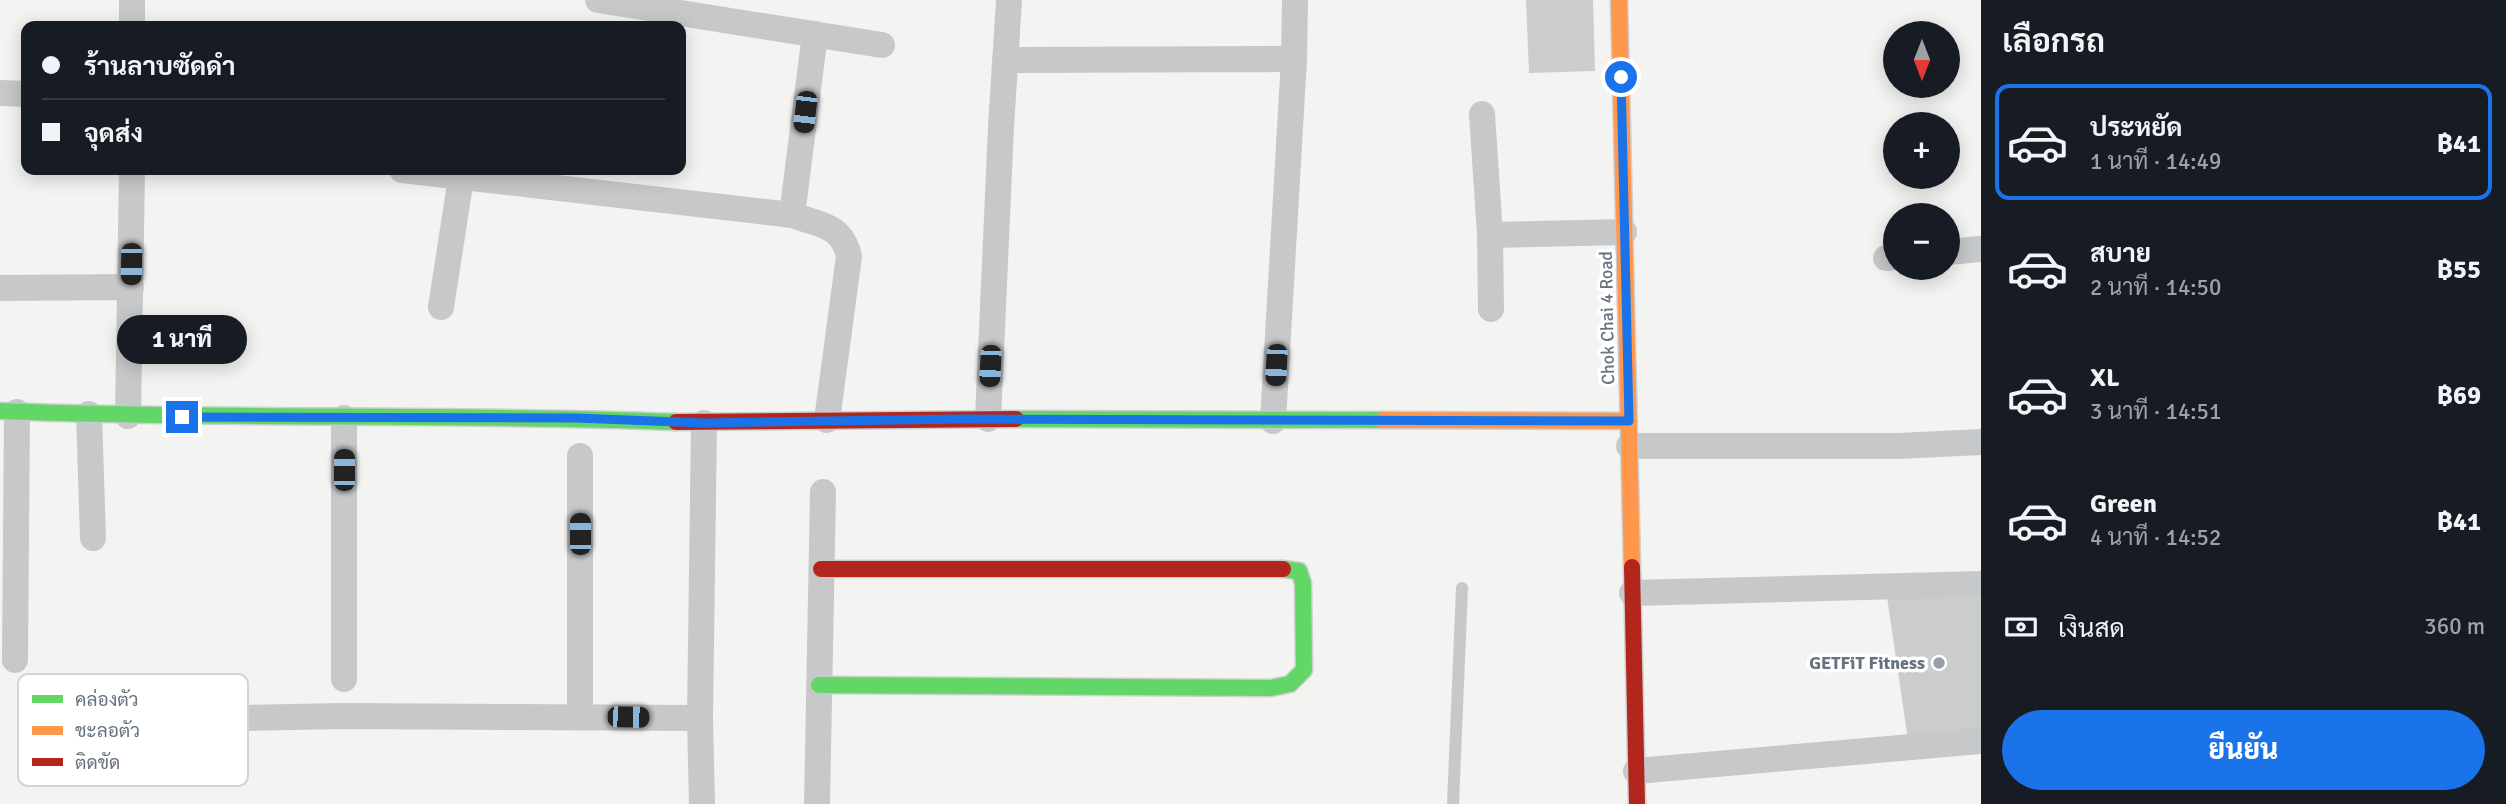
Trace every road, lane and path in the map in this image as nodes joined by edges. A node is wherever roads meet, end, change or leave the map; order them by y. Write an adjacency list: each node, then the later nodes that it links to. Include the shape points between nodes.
1 (132, 0): 6 (street)
2 (598, 0): 7 (street)
3 (1009, 0): 10 (street)
4 (1295, 0): 9 (street)
5 (1619, 0): 18 (street, Chok Chai 4 Road)
6 (132, 21)
7 (815, 34): 8 (street); 17 (street)
8 (882, 45)
9 (1294, 59): 10 (street); 32 (street)
10 (1005, 60): 30 (street)
11 (0, 93): 12 (street)
12 (21, 94)
13 (1482, 114): 19 (street)
14 (132, 175): 22 (street)
15 (439, 175): 16 (street)
16 (461, 178): 17 (street); 24 (street)
17 (792, 215): 31 (street, via 836,231 849,256)
18 (1624, 232): 19 (street); 34 (street, Chok Chai 4 Road)
19 (1490, 235): 25 (street)
20 (1981, 249): 21 (street)
21 (1960, 251)
22 (131, 287): 23 (street); 28 (street)
23 (0, 288)
24 (441, 307)
25 (1491, 309)
26 (8, 411): 27 (street); 43 (street)
27 (89, 414): 28 (street); 38 (street)
28 (128, 416): 29 (street)
29 (344, 418): 33 (street); 44 (street)
30 (988, 419): 31 (street); 32 (street)
31 (827, 420): 33 (street)
32 (1273, 421): 34 (street)
33 (704, 423): 48 (street)
34 (1629, 433): 35 (street, via 1898,446); 42 (street, Chok Chai 4 Road)
35 (1981, 442)
36 (580, 456): 46 (street)
37 (823, 492): 39 (street)
38 (93, 538)
39 (821, 569): 45 (street); 45 (street, via 1298,571 1303,583 1304,670 1290,684 1271,688)
40 (1981, 584): 42 (street)
41 (1462, 587): 53 (lane)
42 (1632, 593): 50 (street, Chok Chai 4 Road)
43 (15, 660)
44 (344, 679)
45 (819, 685): 52 (street)
46 (580, 716): 47 (street); 48 (street)
47 (248, 718)
48 (700, 718): 51 (street)
49 (1981, 741): 50 (street)
50 (1636, 771): 54 (street, Chok Chai 4 Road)
51 (702, 804)
52 (817, 804)
53 (1453, 804)
54 (1637, 804)

